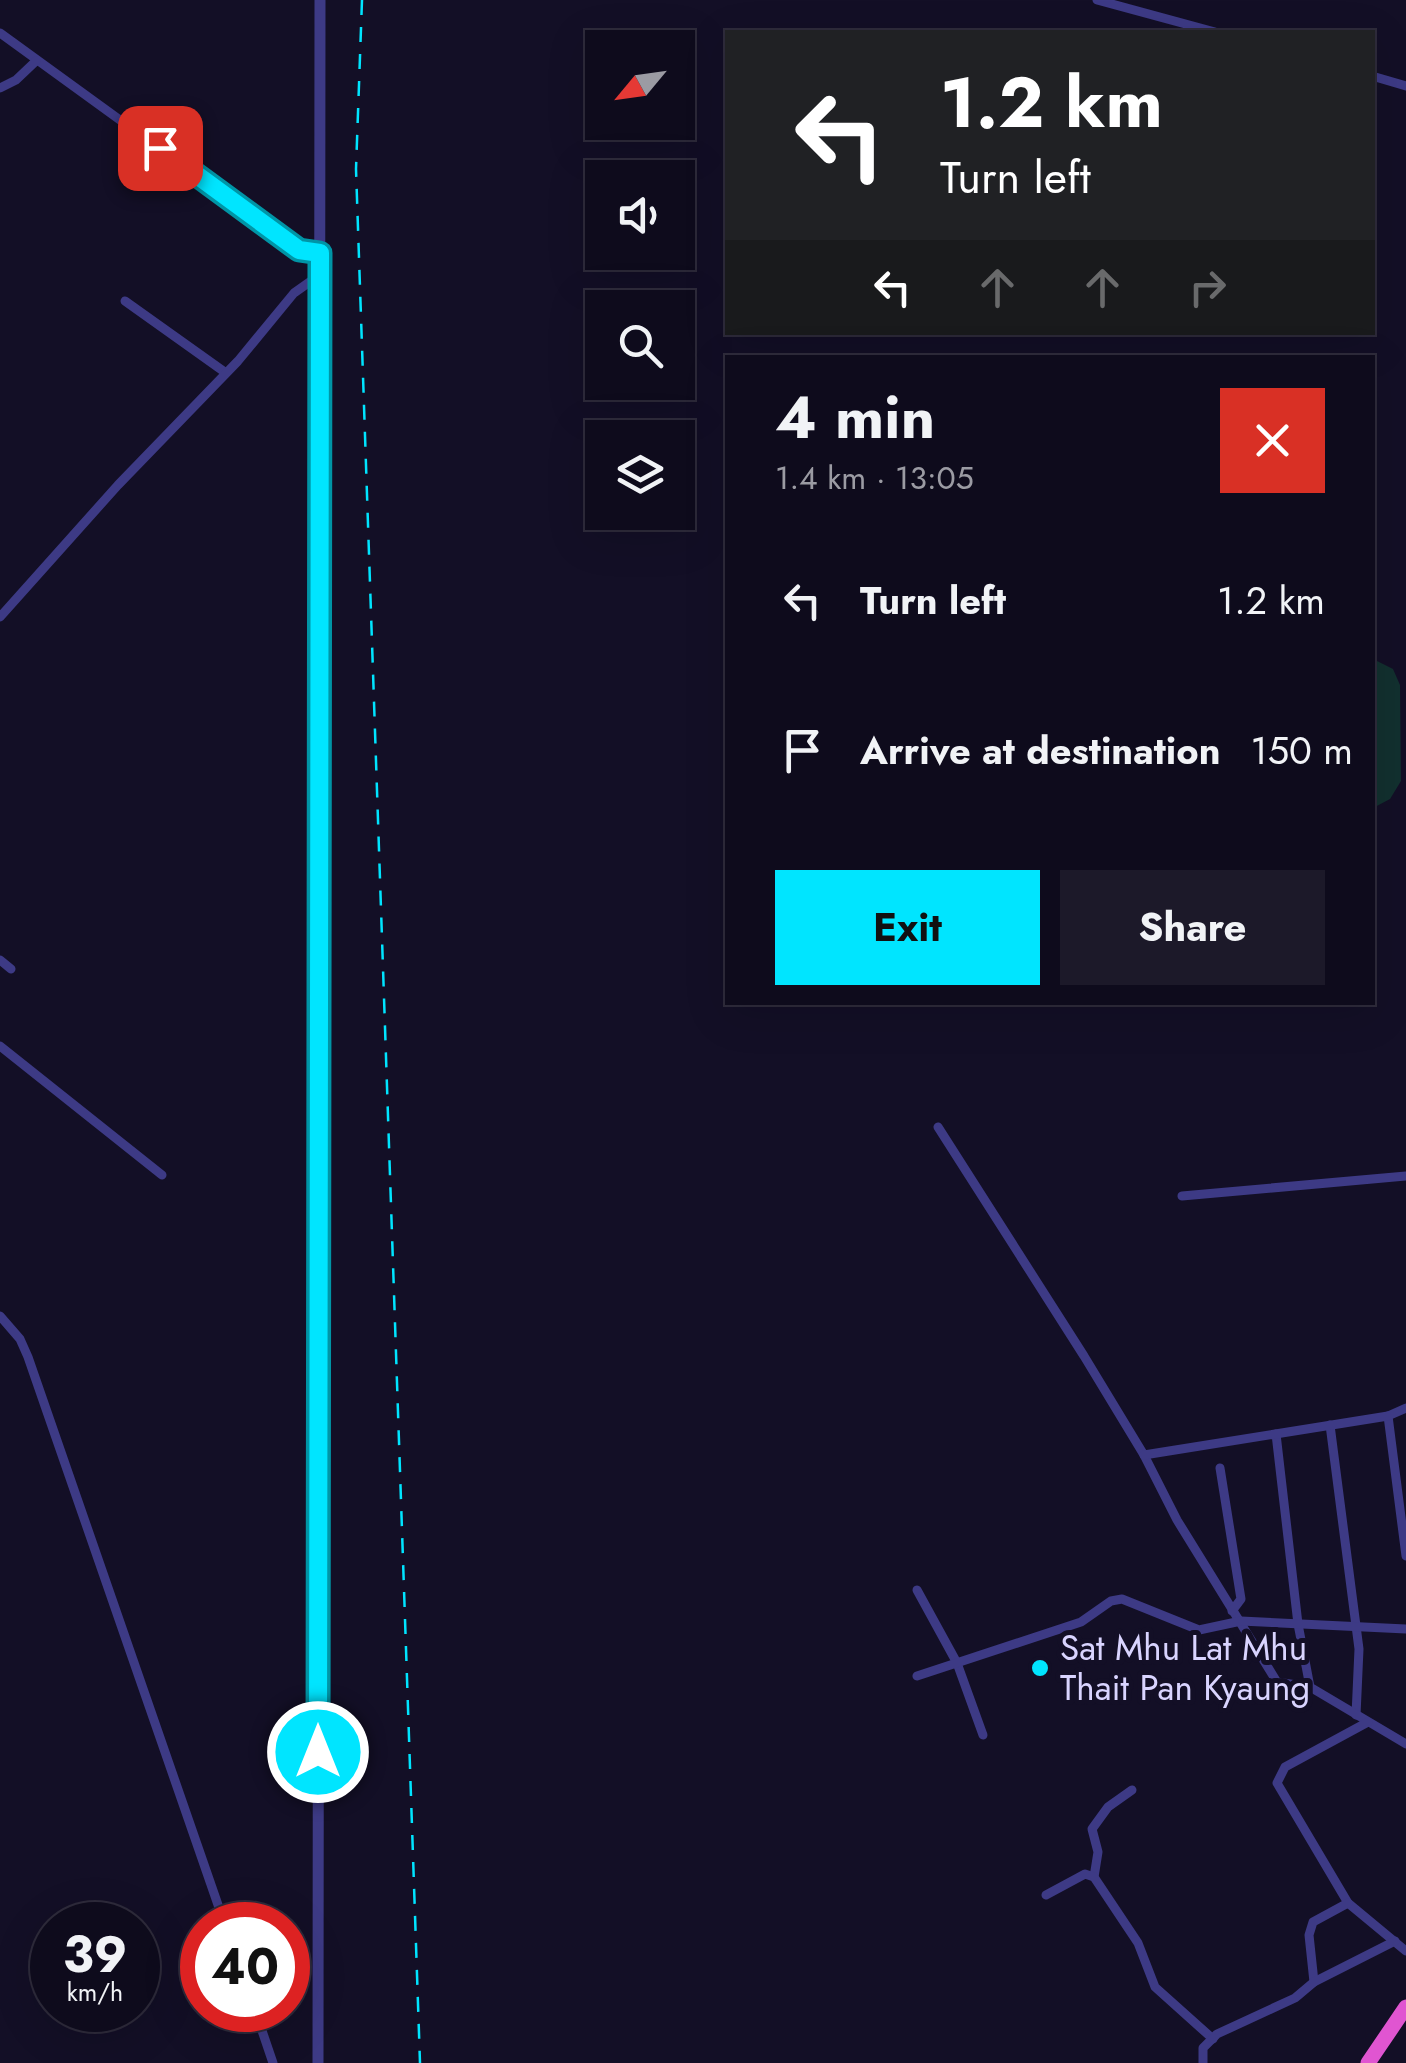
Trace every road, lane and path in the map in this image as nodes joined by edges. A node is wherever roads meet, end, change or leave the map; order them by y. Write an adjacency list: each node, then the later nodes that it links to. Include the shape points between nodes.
1 (320, 0): 9 (street)
2 (1098, 0): 3 (street)
3 (1208, 30)
4 (0, 32): 5 (street)
5 (36, 62): 8 (street); 9 (street, via 299,250)
6 (1375, 77): 7 (street)
7 (1406, 86)
8 (0, 88)
9 (320, 253): 10 (street)
10 (320, 281): 12 (street, via 294,293); 54 (street)
11 (125, 301): 12 (street)
12 (226, 373): 13 (street)
13 (0, 616)
14 (0, 960): 15 (street)
15 (11, 968)
16 (0, 1046): 18 (street)
17 (938, 1127): 26 (street)
18 (162, 1175)
19 (1406, 1176): 20 (street)
20 (1182, 1196)
21 (0, 1316): 45 (street, via 28,1357)
22 (1406, 1408): 23 (street)
23 (1388, 1416): 24 (street); 28 (street)
24 (1330, 1425): 25 (street); 33 (street)
25 (1276, 1434): 26 (street); 32 (street)
26 (1144, 1456): 30 (street)
27 (1220, 1468): 30 (street, via 1241,1600)
28 (1406, 1556)
29 (917, 1590): 35 (street)
30 (1232, 1611): 31 (street)
31 (1241, 1621): 32 (street); 35 (street, via 1199,1630 1122,1599 1081,1622); 37 (street, via 1276,1682)
32 (1298, 1624): 33 (street); 37 (street)
33 (1357, 1626): 34 (street); 38 (street)
34 (1406, 1629)
35 (957, 1663): 36 (street); 40 (street)
36 (917, 1676)
37 (1310, 1688): 38 (street)
38 (1356, 1715): 39 (street)
39 (1368, 1722): 41 (street); 46 (street, via 1285,1767 1277,1783)
40 (984, 1735)
41 (1406, 1744)
42 (1132, 1790): 43 (street, via 1092,1829 1098,1852)
43 (1094, 1877): 44 (street, via 1086,1874); 52 (street, via 1138,1943 1155,1988)
44 (1046, 1895)
45 (217, 1902)
46 (1348, 1904): 47 (street); 49 (street, via 1312,1922)
47 (1395, 1942): 48 (street); 49 (street)
48 (1406, 1952)
49 (1314, 1982): 52 (street)
50 (1406, 2007): 56 (highway)
51 (262, 2032): 53 (street)
52 (1213, 2039): 55 (street, via 1203,2048)
53 (273, 2063)
54 (318, 2063)
55 (1203, 2063)
56 (1368, 2063)

